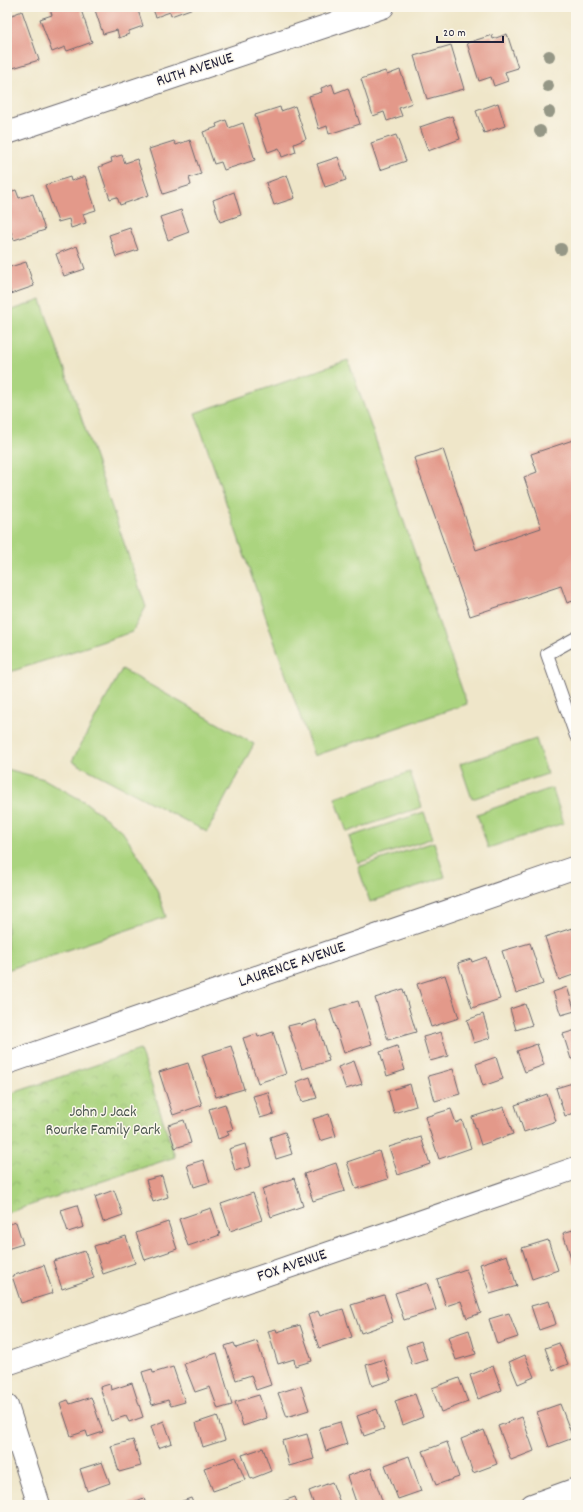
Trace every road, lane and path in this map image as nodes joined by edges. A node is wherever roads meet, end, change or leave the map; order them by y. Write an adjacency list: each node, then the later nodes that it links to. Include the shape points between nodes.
1 (383, 7): 2 (street, RUTH AVENUE)
2 (7, 133)
3 (576, 638): 4 (lane, via 547,654)
4 (576, 736)
5 (576, 867): 6 (street, LAURENCE AVENUE)
6 (7, 1064)
7 (576, 1168): 8 (street, FOX AVENUE)
8 (7, 1364)
9 (7, 1406): 11 (street)
10 (576, 1489): 12 (street)
11 (38, 1505)
12 (532, 1505)

